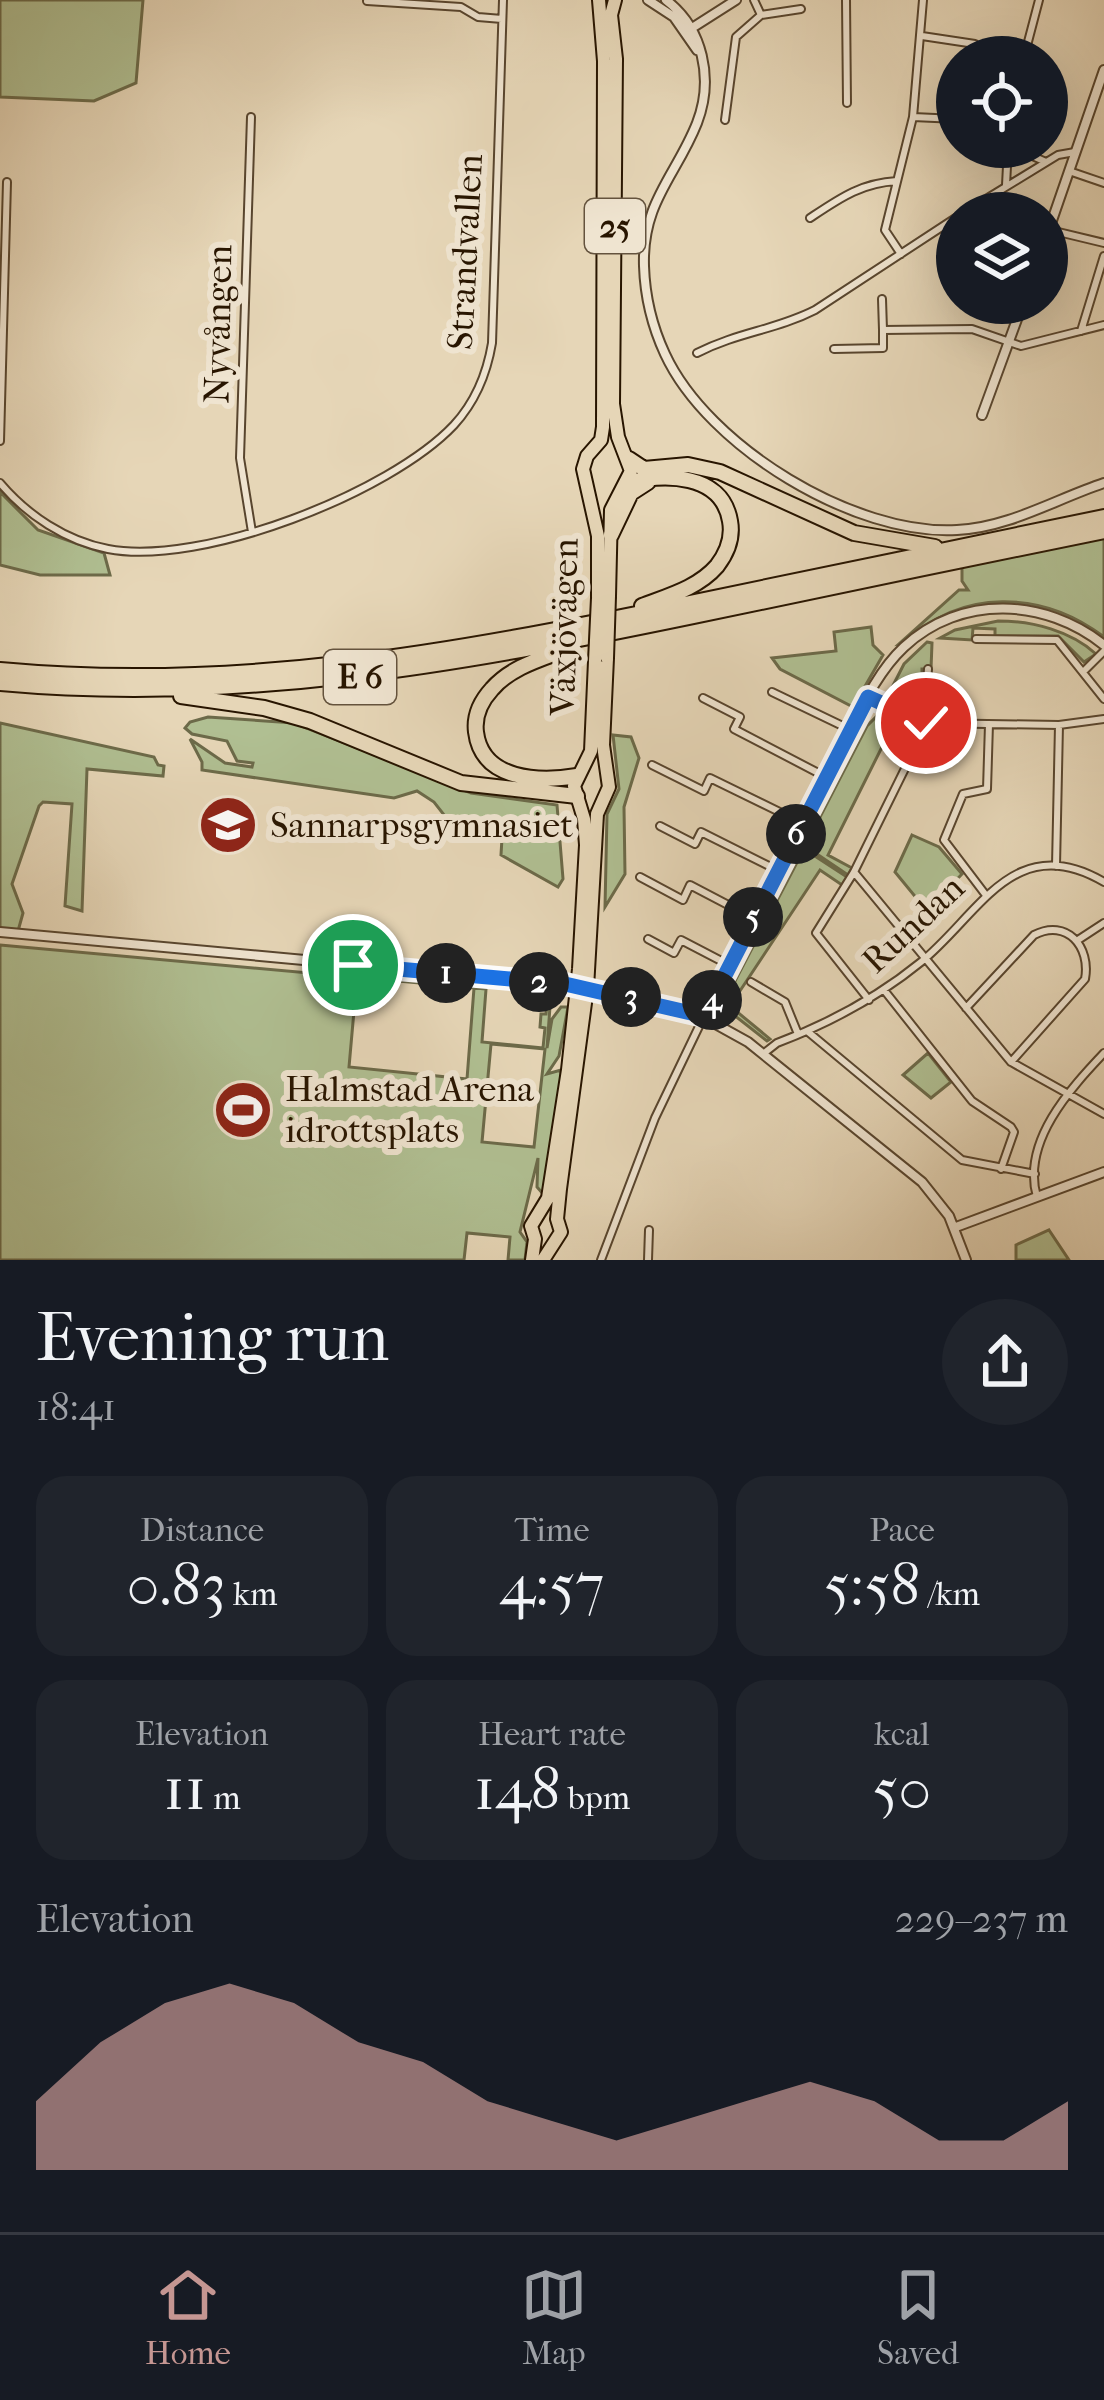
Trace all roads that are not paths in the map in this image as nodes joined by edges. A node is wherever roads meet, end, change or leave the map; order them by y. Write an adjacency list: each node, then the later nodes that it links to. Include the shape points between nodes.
1 (502, 0): 14 (street, Strandvallen)
2 (599, 0): 53 (highway, Växjövägen / 25)
3 (615, 0): 54 (highway, Växjövägen / 25, via 613,404)
4 (648, 0): 15 (street)
5 (667, 0): 15 (street)
6 (736, 0): 15 (street)
7 (754, 0): 13 (street)
8 (846, 0): 21 (street)
9 (923, 0): 16 (street)
10 (1039, 0): 17 (street)
11 (367, 1): 14 (street, via 460,7)
12 (801, 9): 13 (street)
13 (761, 15): 25 (street, via 733,41)
14 (502, 19): 62 (street, Strandvallen, via 492,343 480,386 452,427 402,464 311,512)
15 (691, 29): 58 (street, via 704,95 652,208 644,276 666,357 724,430 825,497 908,528 982,528)
16 (921, 36): 18 (street); 22 (street)
17 (1030, 36)
18 (936, 38)
19 (1104, 70): 20 (street)
20 (1099, 100): 27 (street)
21 (847, 103)
22 (913, 116): 24 (street); 31 (street)
23 (251, 117): 62 (street, Nyvången, via 241,458)
24 (936, 118)
25 (725, 120)
26 (1068, 152): 27 (street)
27 (1075, 152): 30 (street)
28 (1008, 168): 34 (street)
29 (1035, 168): 34 (street)
30 (1069, 171): 33 (street); 36 (street)
31 (897, 181): 37 (street, via 871,182); 41 (street, via 885,230)
32 (8, 182): 52 (street)
33 (1104, 183)
34 (1006, 184): 35 (street)
35 (994, 192)
36 (1062, 192)
37 (810, 218)
38 (936, 231): 41 (street)
39 (1068, 236): 40 (street)
40 (1104, 243)
41 (901, 254): 50 (street, via 794,321)
42 (1104, 256): 47 (street)
43 (882, 299): 46 (street)
44 (1016, 324): 48 (street)
45 (1104, 325): 47 (street)
46 (883, 330): 48 (street, via 972,329); 49 (street, via 883,348)
47 (1081, 331): 48 (street)
48 (1009, 343): 51 (street)
49 (834, 349)
50 (697, 353)
51 (982, 415)
52 (0, 441)
53 (597, 447): 54 (highway); 56 (highway, Växjövägen, via 584,462)
54 (626, 455): 59 (highway, Växjövägen, via 632,471); 64 (highway, via 644,469 720,472 872,538)
55 (660, 477): 59 (highway); 63 (highway, via 631,493); 66 (highway, via 695,482 721,500 731,531 725,554 689,587)
56 (586, 482): 59 (highway, Växjövägen, via 598,492); 65 (highway, Växjövägen)
57 (0, 483): 62 (street, Strandvallen, via 43,522 108,549 145,551)
58 (1104, 483)
59 (623, 487): 63 (highway, Växjövägen, via 610,510)
60 (1104, 517): 64 (highway, E 6)
61 (1104, 531): 66 (highway, E 6)
62 (252, 532)
63 (611, 535): 65 (highway, Växjövägen)
64 (953, 548): 66 (highway, E 6)
65 (603, 597): 69 (highway, Växjövägen, bridge)
66 (607, 627): 71 (highway, E 6, via 302,670); 74 (highway, E 6, via 473,661 374,675); 85 (highway, via 507,676 477,714 479,746 497,767 524,777)
67 (976, 639): 72 (street, via 1058,640)
68 (1104, 648): 72 (street); 76 (street, via 1049,614 997,608 956,616 905,646)
69 (601, 660): 85 (highway, Växjövägen); 87 (highway, Växjövägen)
70 (928, 669): 80 (street)
71 (0, 670)
72 (1084, 671): 78 (street)
73 (0, 683): 74 (highway, E 6)
74 (134, 689): 88 (highway, via 290,714 461,782)
75 (772, 692): 83 (street)
76 (868, 697): 80 (street); 83 (street)
77 (703, 698): 86 (street, via 740,717 734,729)
78 (1104, 700)
79 (1104, 718): 82 (street)
80 (926, 723): 81 (street); 94 (street)
81 (989, 724): 82 (street); 97 (street, via 987,790 963,794 944,840)
82 (1059, 725): 92 (street)
83 (851, 730): 86 (street)
84 (652, 766): 90 (street, via 704,791 710,778)
85 (580, 774): 87 (highway, Växjövägen); 88 (highway, Växjövägen)
86 (826, 776): 90 (street)
87 (606, 777): 89 (highway, Växjövägen)
88 (578, 798): 89 (highway); 106 (highway, Växjövägen, via 586,845)
89 (601, 802): 106 (highway, Växjövägen)
90 (802, 823): 93 (street)
91 (660, 826): 93 (street, via 695,844 701,832)
92 (1056, 867): 96 (street); 97 (street, Rundan, via 1012,875)
93 (777, 870): 98 (street)
94 (854, 872): 103 (street); 108 (street, via 816,933)
95 (640, 877): 98 (street, via 683,900 690,885)
96 (1104, 882)
97 (985, 894): 103 (street, Rundan)
98 (753, 917): 104 (street)
99 (1104, 922): 102 (street)
100 (0, 932): 106 (street)
101 (648, 939): 104 (street, via 674,953 681,940)
102 (1078, 940): 109 (street, via 1046,929 1034,935); 114 (street, via 1085,980)
103 (926, 958): 107 (street, Rundan); 109 (street)
104 (729, 965): 110 (street)
105 (751, 982): 111 (street, via 785,1002)
106 (582, 987): 110 (street); 121 (highway, Växjövägen); 122 (highway, Växjövägen)
107 (884, 990): 108 (street, Rundan); 117 (street, via 971,1101 1011,1127)
108 (869, 1000): 111 (street, Rundan)
109 (965, 1008): 114 (street)
110 (704, 1016): 113 (street); 129 (street)
111 (802, 1033): 113 (street, Rundan); 117 (street, via 962,1160)
112 (1104, 1053): 115 (street)
113 (763, 1054): 123 (street, via 922,1182)
114 (1011, 1062): 115 (street)
115 (1065, 1095): 116 (street); 119 (street)
116 (1104, 1114)
117 (1001, 1169): 119 (street)
118 (1104, 1172): 120 (street)
119 (1035, 1174): 120 (street)
120 (1037, 1197): 123 (street)
121 (540, 1215): 122 (highway); 125 (highway, Växjövägen, via 531,1226)
122 (557, 1220): 126 (highway, Växjövägen, via 561,1230)
123 (956, 1227): 131 (street)
124 (649, 1230): 130 (street)
125 (535, 1240): 126 (highway); 127 (highway, Växjövägen)
126 (552, 1243): 128 (highway, Växjövägen)
127 (532, 1260)
128 (543, 1260)
129 (602, 1260)
130 (648, 1260)
131 (966, 1260)

